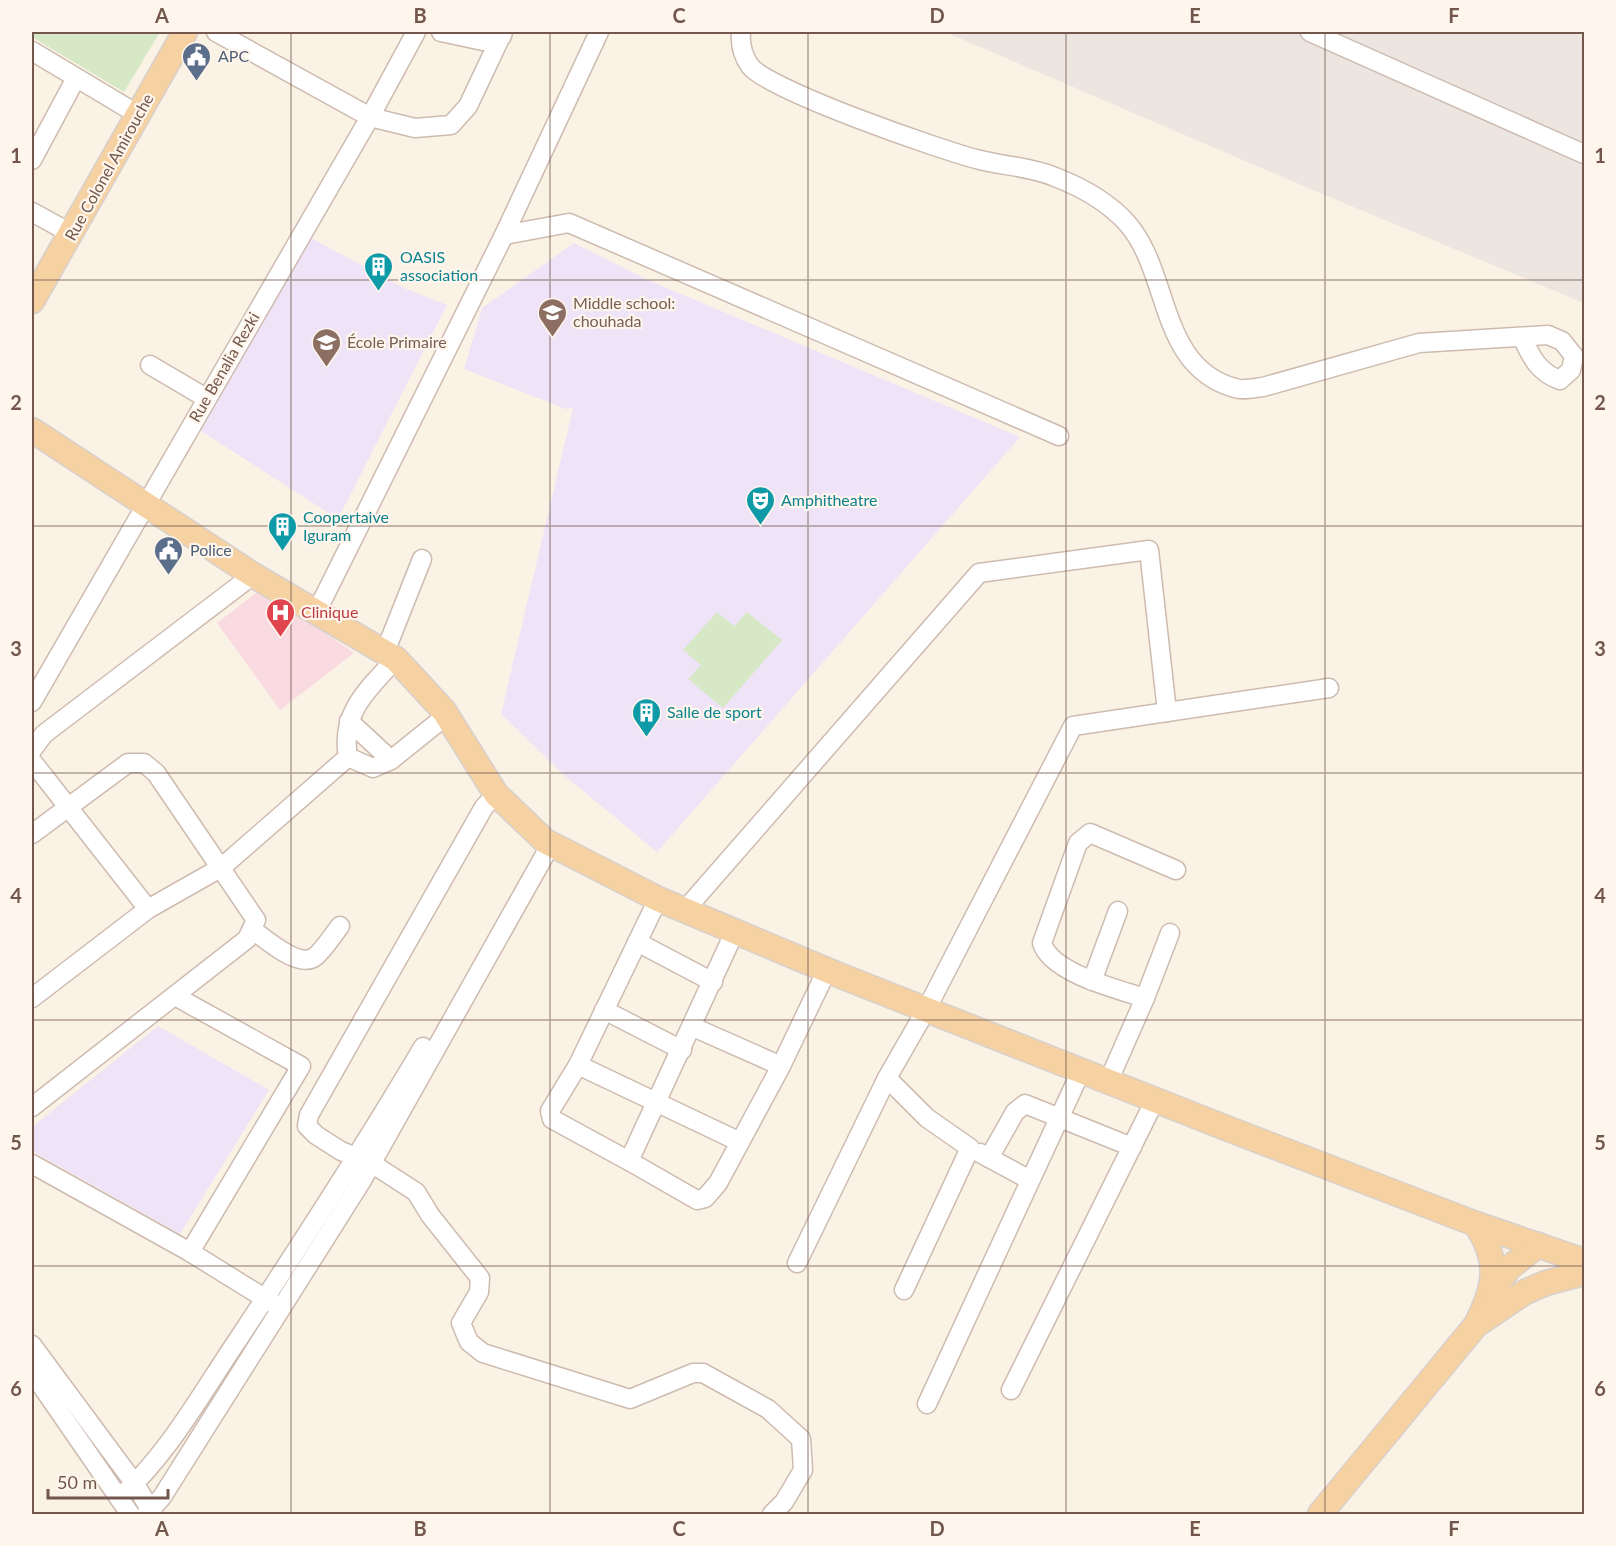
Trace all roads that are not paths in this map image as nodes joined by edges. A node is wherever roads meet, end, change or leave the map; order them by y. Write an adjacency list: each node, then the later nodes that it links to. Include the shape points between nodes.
1 (185, 32): 12 (main road, Rue Colonel Amirouche)
2 (216, 32): 13 (street)
3 (416, 32): 13 (street, Rue Benalia Rezki)
4 (441, 32): 9 (street)
5 (597, 32): 18 (street)
6 (741, 32): 20 (street, via 740,42 751,66 774,84 978,160 1053,176 1086,190 1128,224 1187,356 1237,389 1263,387 1419,343)
7 (1310, 32): 14 (street)
8 (502, 34): 9 (street, via 483,41); 13 (street, via 468,106 451,125 415,128)
9 (476, 35)
10 (32, 51): 11 (street)
11 (76, 78): 12 (street); 15 (street)
12 (137, 114): 17 (main road, Rue Colonel Amirouche)
13 (370, 117): 22 (street, Rue Benalia Rezki)
14 (1584, 154)
15 (32, 160)
16 (32, 212): 17 (street)
17 (72, 234): 19 (main road, Rue Colonel Amirouche)
18 (504, 235): 24 (street, via 569,224); 28 (street)
19 (32, 301)
20 (1522, 337)
21 (150, 364): 22 (street)
22 (206, 398): 25 (street, Rue Benalia Rezki)
23 (32, 430): 25 (main road)
24 (1059, 435)
25 (144, 506): 27 (main road); 31 (street, Rue Benalia Rezki)
26 (422, 559): 29 (street)
27 (253, 575): 28 (main road); 35 (street, via 44,735)
28 (316, 613): 29 (main road)
29 (390, 656): 33 (main road); 34 (street, via 354,707)
30 (1329, 688): 32 (street)
31 (32, 702)
32 (1167, 712): 47 (street, via 1149,550 979,573); 61 (street, via 1073,726)
33 (447, 715): 37 (street); 39 (main road)
34 (349, 721): 36 (street, via 345,743); 37 (street)
35 (32, 750)
36 (348, 757): 37 (street, via 373,768); 43 (street)
37 (391, 760)
38 (32, 761): 40 (street)
39 (496, 794): 42 (main road); 77 (street, via 484,807 309,1115 307,1126 316,1135 340,1151)
40 (67, 806): 41 (street); 43 (street, via 128,763 144,763 156,773); 46 (street)
41 (32, 834)
42 (548, 843): 45 (main road); 77 (street)
43 (222, 867): 46 (street); 50 (street, via 256,920)
44 (1176, 870): 55 (street, via 1090,833 1078,843 1042,942 1051,958)
45 (658, 899): 47 (main road); 53 (street)
46 (148, 909): 58 (street)
47 (685, 910): 51 (main road)
48 (1118, 911): 55 (street)
49 (340, 926): 50 (street, via 314,958 303,960)
50 (253, 930): 57 (street)
51 (735, 931): 54 (main road); 56 (street)
52 (1170, 933): 59 (street)
53 (637, 942): 56 (street); 60 (street)
54 (827, 970): 61 (main road); 65 (street)
55 (1092, 981): 59 (street)
56 (713, 982): 62 (street)
57 (175, 996): 71 (street); 83 (street, via 301,1066)
58 (32, 998)
59 (1144, 998): 68 (street)
60 (604, 1010): 63 (street); 64 (street)
61 (926, 1010): 66 (main road); 67 (street)
62 (693, 1027): 63 (street); 65 (street)
63 (681, 1050): 70 (street)
64 (578, 1065): 70 (street); 78 (street, via 550,1116)
65 (782, 1066): 73 (street)
66 (1081, 1071): 68 (main road); 72 (street)
67 (887, 1078): 74 (street, via 927,1118); 85 (street)
68 (1108, 1082): 69 (main road)
69 (1155, 1100): 75 (street); 81 (main road)
70 (656, 1103): 73 (street); 78 (street)
71 (32, 1107)
72 (1060, 1116): 75 (street); 76 (street, via 1025,1104 1015,1112); 80 (street)
73 (740, 1142): 78 (street, via 718,1183 705,1198 697,1200)
74 (970, 1148): 76 (street); 87 (street)
75 (1132, 1148): 95 (street)
76 (989, 1158): 80 (street)
77 (365, 1160): 90 (street); 91 (street, via 361,1182); 101 (street, via 416,1192 480,1278 479,1292 461,1323 469,1342 483,1353 630,1399 693,1373 703,1373 768,1409 801,1439 803,1470)
78 (629, 1161)
79 (32, 1164): 83 (street)
80 (1030, 1180): 96 (street)
81 (1476, 1224): 82 (main road); 88 (main road, via 1492,1256)
82 (1540, 1246): 84 (main road); 88 (main road, via 1509,1268); 89 (main road, via 1540,1266)
83 (190, 1252): 90 (street)
84 (1584, 1262)
85 (797, 1263)
86 (1584, 1273): 89 (main road)
87 (904, 1290)
88 (1492, 1291): 92 (main road)
89 (1526, 1292): 92 (main road)
90 (265, 1299): 91 (street); 97 (street, via 176,1432)
91 (282, 1309): 99 (street)
92 (1476, 1325): 102 (main road)
93 (32, 1345): 97 (street)
94 (32, 1372): 98 (street)
95 (1011, 1390)
96 (927, 1404)
97 (135, 1484): 98 (street); 99 (street)
98 (119, 1497): 100 (street)
99 (150, 1513)
100 (130, 1515)
101 (772, 1515)
102 (1320, 1515)

